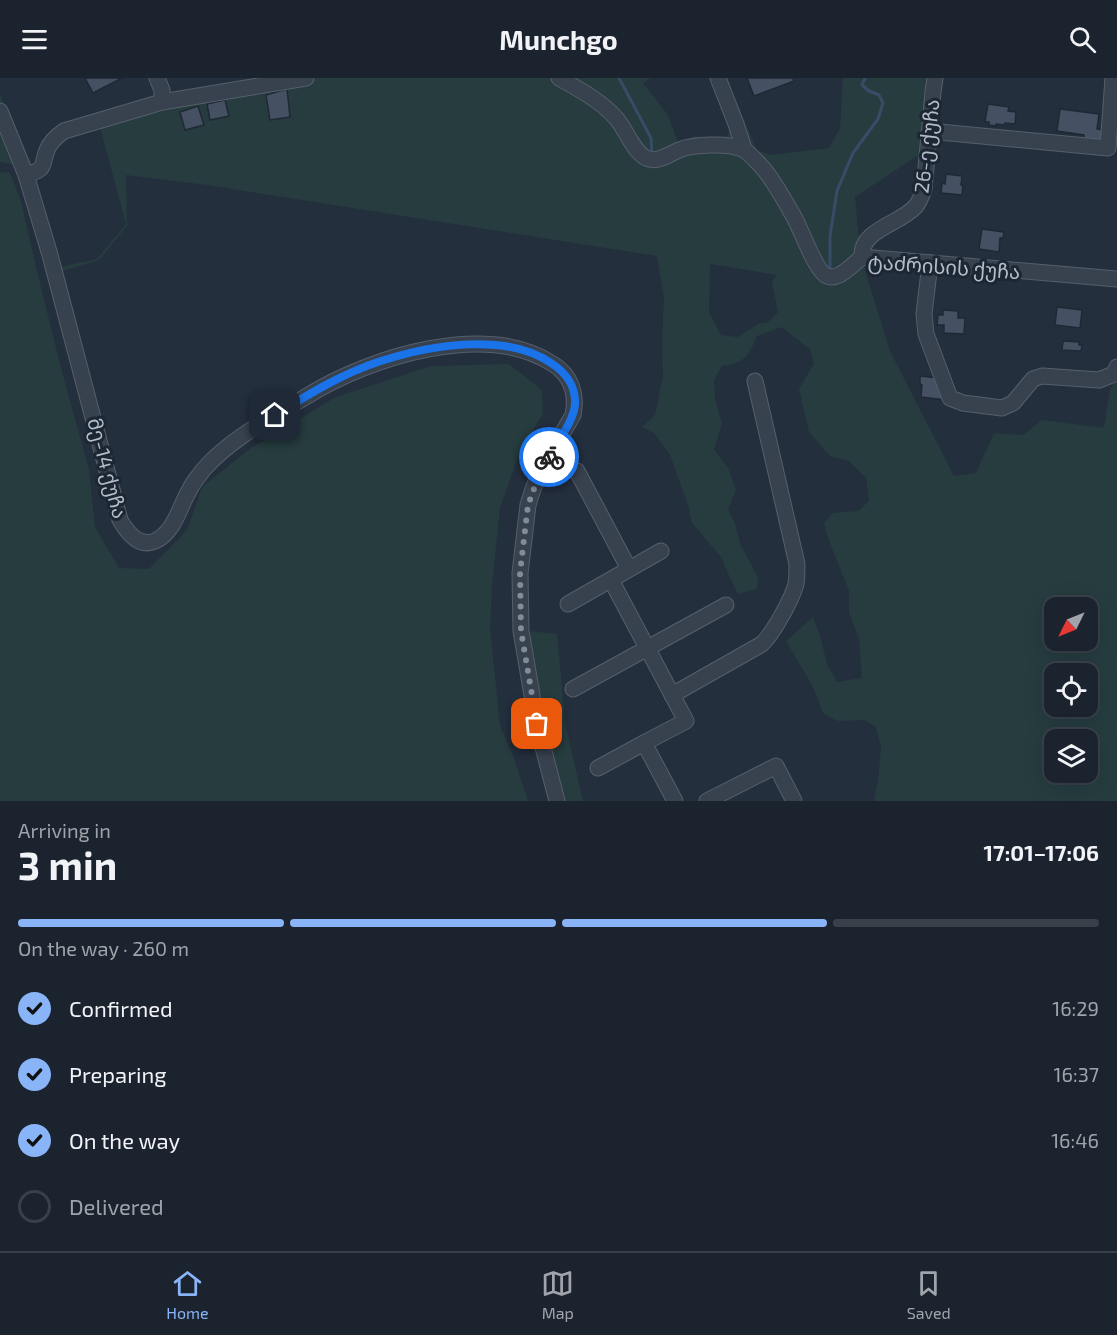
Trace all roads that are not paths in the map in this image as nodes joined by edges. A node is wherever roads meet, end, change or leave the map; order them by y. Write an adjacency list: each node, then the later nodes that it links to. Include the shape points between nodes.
1 (157, 78): 9 (street)
2 (306, 78): 8 (street)
3 (559, 78): 10 (street)
4 (583, 78): 10 (street)
5 (718, 78): 13 (street)
6 (935, 78): 12 (street, 26-ე ქუჩა)
7 (1113, 78): 12 (street, via 1108,148)
8 (274, 80): 9 (street)
9 (162, 102): 14 (street, via 64,131 47,150 44,164)
10 (598, 103): 13 (street, via 615,117 643,156 651,160 698,146 731,145)
11 (0, 111): 14 (street, მე-14 ქუჩა)
12 (929, 131): 15 (street, 26-ე ქუჩა, via 922,197 910,212 872,236 862,247)
13 (744, 149): 15 (street, ტაძრისის ქუჩა, via 765,170 795,218 822,273 837,276)
14 (26, 175): 31 (street, მე-14 ქუჩა, via 120,520 127,532 143,542 154,542 164,536 190,488 220,452 352,372 415,351 468,345 525,350 559,368 574,391 573,416 541,470 528,505 520,573 521,631 537,724)
15 (862, 257): 16 (street, ტაძრისის ქუჩა)
16 (930, 263): 17 (street, ტაძრისის ქუჩა); 18 (street, via 924,314 926,334 950,398 1002,408 1013,403 1033,379 1042,376 1099,380 1114,374)
17 (1117, 279)
18 (1117, 367)
19 (755, 381): 28 (street, via 797,564 796,581 771,635 762,644)
20 (577, 471): 22 (street)
21 (661, 551): 22 (street)
22 (629, 569): 23 (street)
23 (611, 580): 24 (street); 26 (street)
24 (568, 604)
25 (726, 605): 26 (street)
26 (647, 648): 27 (street); 28 (street)
27 (573, 689)
28 (672, 695): 29 (street, via 686,721)
29 (644, 743): 30 (street); 32 (street)
30 (598, 768)
31 (557, 801)
32 (675, 801)
33 (707, 801): 34 (street, via 776,766)
34 (794, 801)

